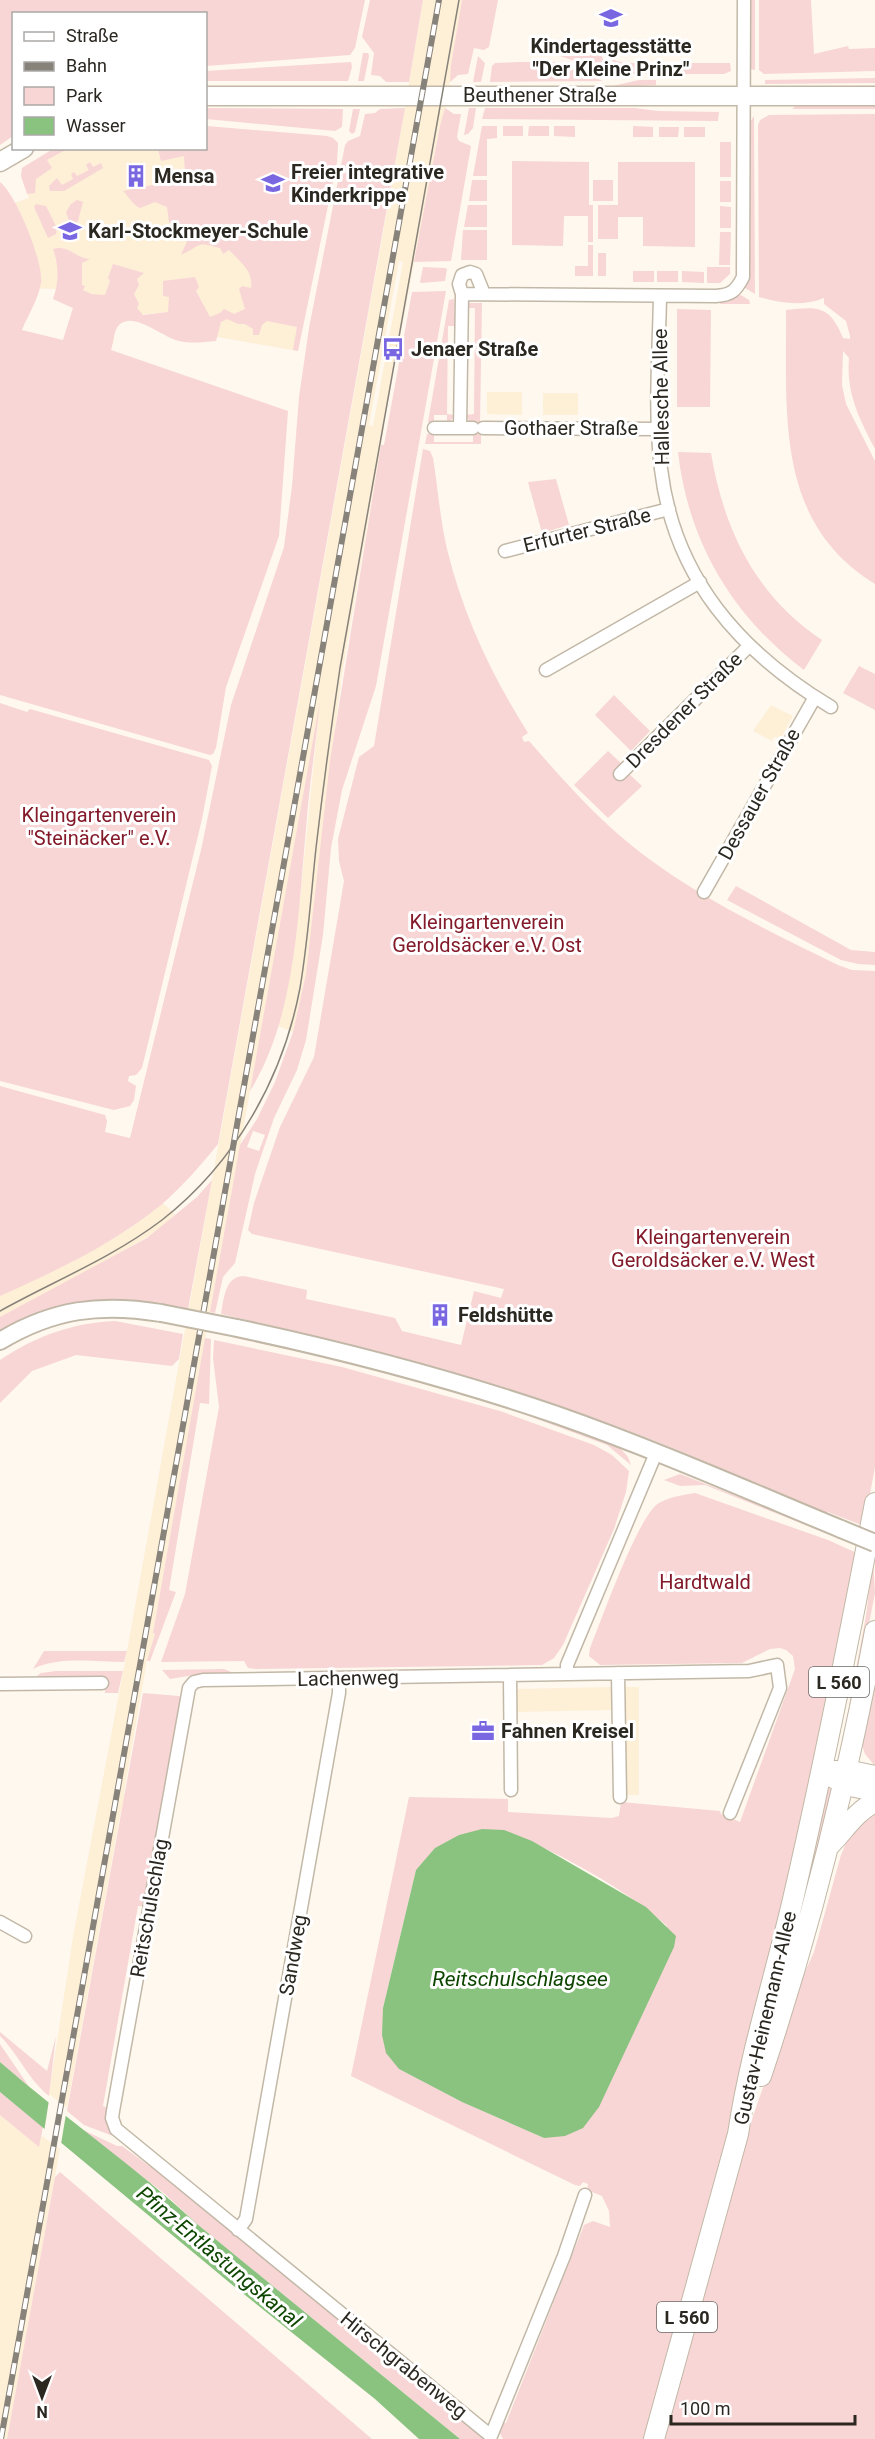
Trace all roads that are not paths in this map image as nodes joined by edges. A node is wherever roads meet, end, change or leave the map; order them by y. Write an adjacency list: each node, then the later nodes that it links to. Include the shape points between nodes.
1 (744, 0): 2 (street)
2 (744, 95): 3 (main road, Beuthener Straße); 4 (main road, Beuthener Straße); 9 (street, via 743,278 730,295)
3 (207, 96)
4 (875, 96)
5 (21, 150): 6 (main road)
6 (0, 162)
7 (462, 294): 8 (street); 8 (street, via 459,280 470,272 478,276); 11 (street)
8 (484, 294): 9 (street)
9 (660, 296): 12 (street, Hallesche Allee)
10 (434, 428): 11 (street, Gothaer Straße)
11 (460, 428): 12 (street, Gothaer Straße)
12 (659, 429): 13 (street, Hallesche Allee, via 661,472)
13 (669, 509): 14 (street, Erfurter Straße); 15 (street, Hallesche Allee, via 682,548)
14 (505, 551)
15 (700, 582): 16 (street, Hallesche Allee); 17 (street)
16 (749, 646): 18 (street, Hallesche Allee); 20 (street, Dresdener Straße)
17 (546, 670)
18 (814, 697): 19 (street, Hallesche Allee); 21 (street, Dessauer Straße)
19 (831, 707)
20 (620, 774)
21 (704, 892)
22 (0, 1341): 23 (street, bridge, via 34,1323 78,1310 114,1308 161,1314 347,1353 451,1381 557,1415)
23 (656, 1453): 25 (street, bridge); 28 (street, via 567,1665)
24 (875, 1503): 35 (main road, Gustav-Heinemann-Allee / L 560)
25 (875, 1544)
26 (875, 1631): 34 (main road, Gustav-Heinemann-Allee / L 560)
27 (618, 1673): 28 (street, Lachenweg); 40 (street); 42 (street, Lachenweg, via 756,1671 777,1665 780,1688)
28 (567, 1674): 29 (street, Lachenweg)
29 (510, 1675): 30 (street, Lachenweg); 38 (street)
30 (339, 1678): 33 (street, Lachenweg, via 203,1680); 49 (street, Sandweg, via 246,2219)
31 (102, 1683): 32 (street)
32 (0, 1684)
33 (189, 1688): 46 (street, Reitschulschlag, via 113,2111)
34 (855, 1731): 36 (main road, via 858,1754); 37 (main road, Gustav-Heinemann-Allee / L 560)
35 (821, 1772): 37 (main road); 47 (main road, Gustav-Heinemann-Allee / L 560)
36 (875, 1776): 37 (main road)
37 (845, 1777): 39 (main road); 43 (main road, Gustav-Heinemann-Allee / L 560)
38 (511, 1790)
39 (875, 1791)
40 (620, 1797)
41 (875, 1802): 43 (main road, via 859,1813)
42 (730, 1813)
43 (829, 1846): 47 (main road, Gustav-Heinemann-Allee / L 560, via 787,1997)
44 (0, 1922): 45 (street)
45 (25, 1936)
46 (116, 2128): 49 (street, Hirschgrabenweg)
47 (738, 2134): 50 (main road, L 560)
48 (585, 2195): 49 (street, Hirschgrabenweg, via 491,2436)
49 (238, 2230)
50 (654, 2439)

